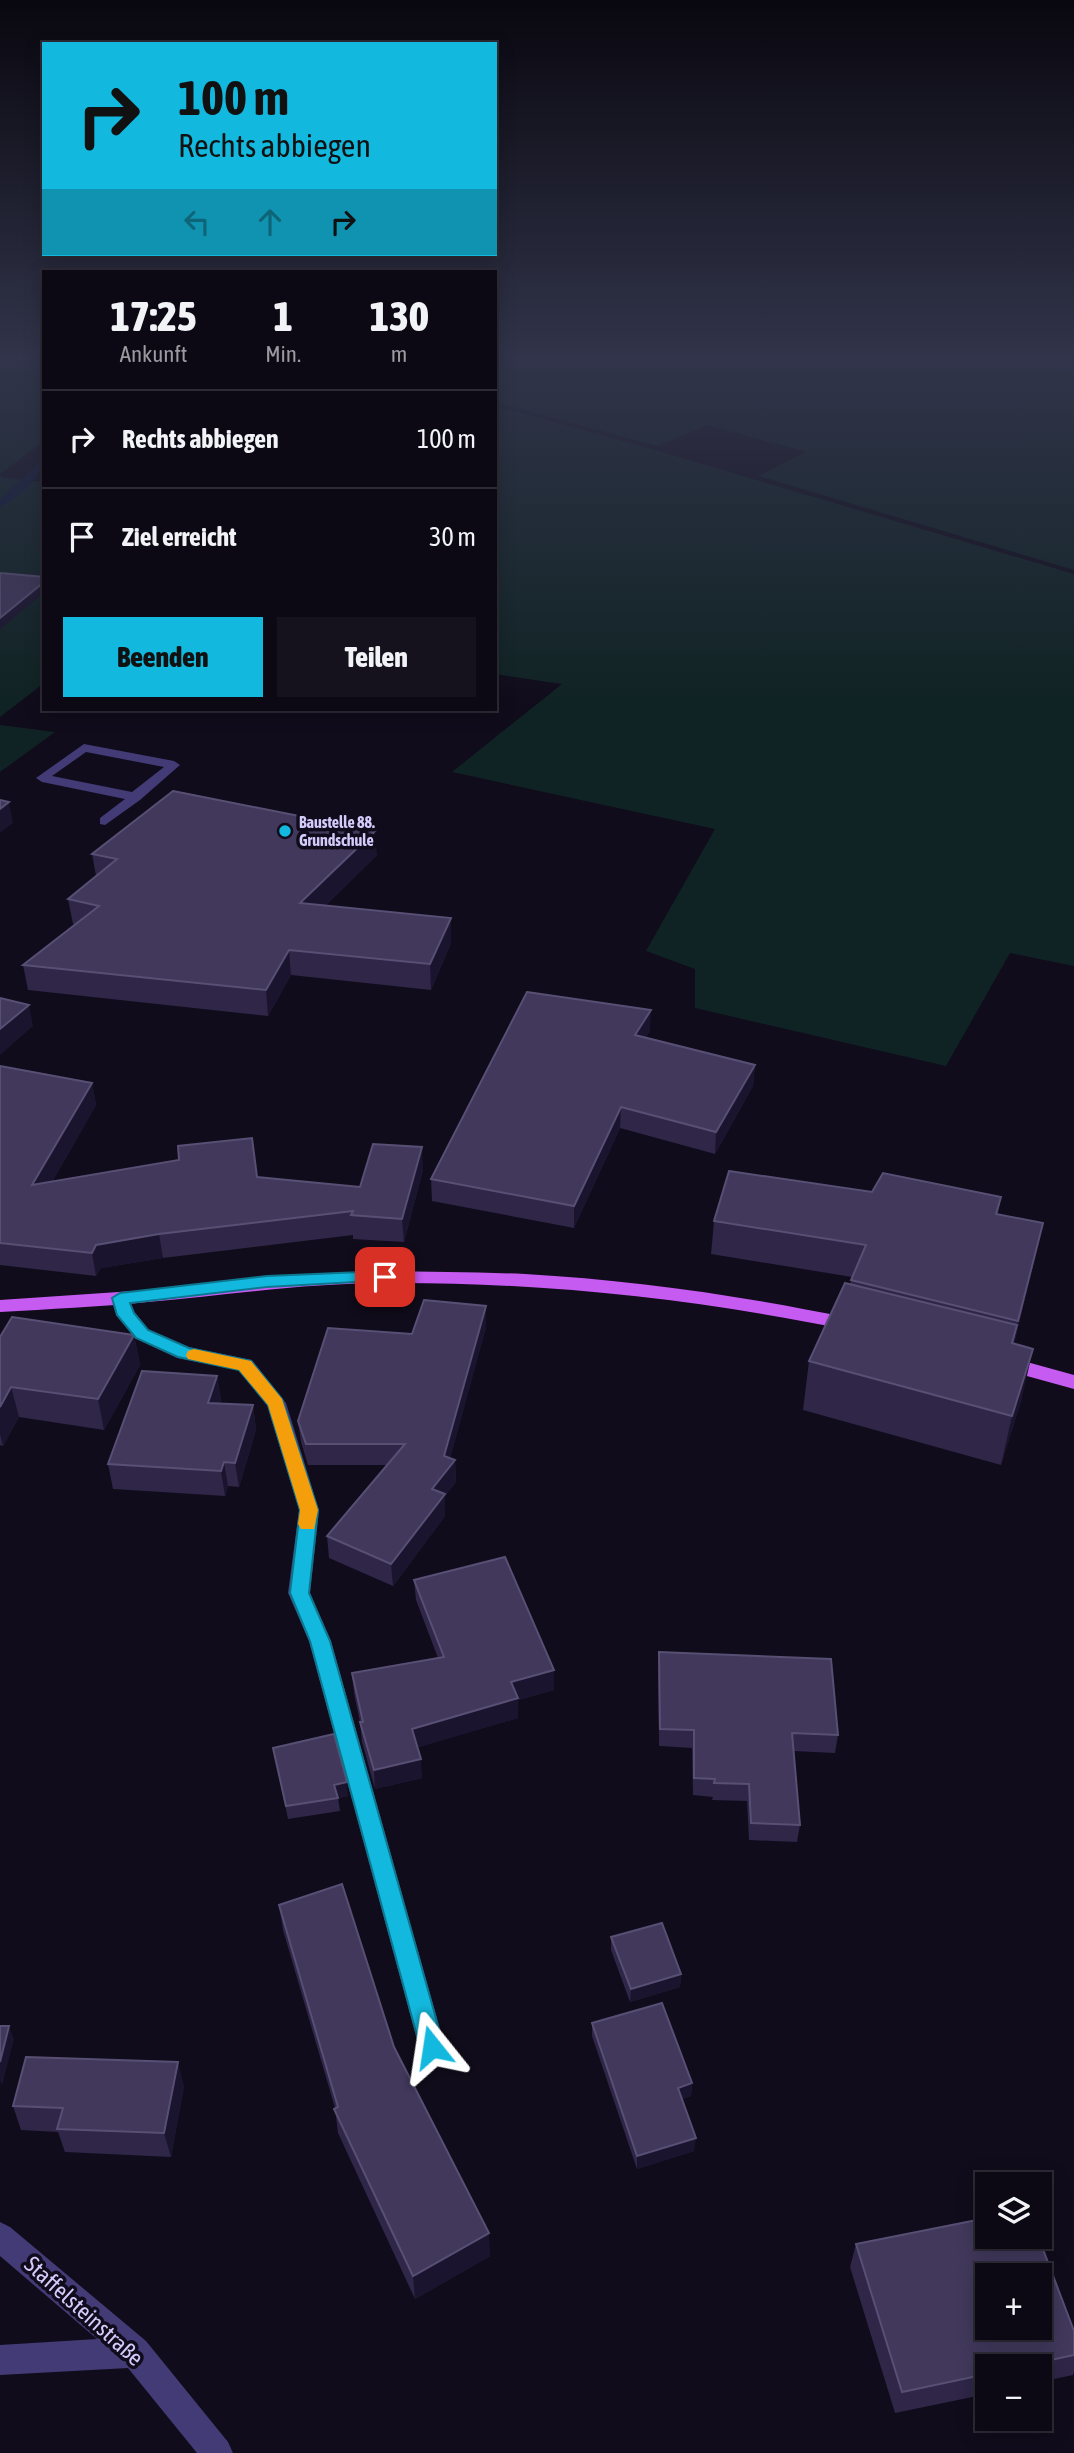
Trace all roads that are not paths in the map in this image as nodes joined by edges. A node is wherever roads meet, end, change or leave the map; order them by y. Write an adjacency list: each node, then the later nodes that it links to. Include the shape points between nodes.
1 (136, 797): 1 (street, via 174,765 84,748 43,778); 2 (street)
2 (105, 821)
3 (120, 1298): 4 (main road); 5 (main road, via 267,1282 385,1277 525,1280 696,1296); 8 (street, via 126,1315 142,1334 184,1353 245,1365 276,1403 309,1510 299,1593 320,1641)
4 (0, 1306)
5 (874, 1329)
6 (989, 1359): 7 (main road)
7 (1074, 1381)
8 (432, 2047)
9 (0, 2237): 10 (street, Staffelsteinstraße)
10 (135, 2352): 11 (street); 12 (street, Staffelsteinstraße)
11 (0, 2360)
12 (217, 2453)

